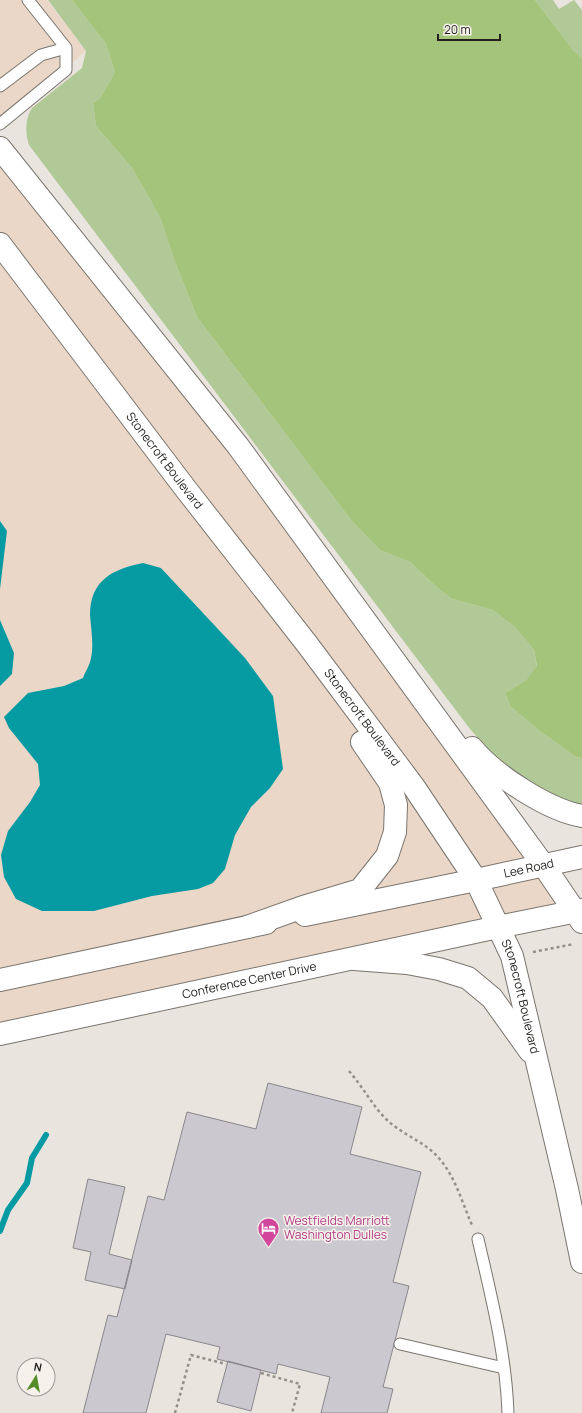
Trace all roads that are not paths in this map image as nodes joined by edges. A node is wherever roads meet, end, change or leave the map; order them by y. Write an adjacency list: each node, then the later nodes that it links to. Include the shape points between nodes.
1 (28, 0): 2 (lane)
2 (66, 48): 3 (lane, via 42,55); 4 (lane, via 66,70)
3 (0, 86)
4 (0, 124)
5 (0, 148): 8 (main road, via 238,446)
6 (0, 244): 7 (main road, Stonecroft Boulevard)
7 (190, 494): 12 (main road, Stonecroft Boulevard, via 414,787); 14 (main road, via 233,572 370,752 390,783 396,805 395,832 388,856 360,890)
8 (369, 624): 9 (main road, via 484,762 512,783 546,803); 11 (main road)
9 (582, 816)
10 (582, 857): 11 (main road, Lee Road)
11 (544, 866): 12 (main road, Lee Road); 13 (main road)
12 (476, 880): 14 (main road); 15 (main road, Stonecroft Boulevard)
13 (580, 914): 15 (main road)
14 (247, 927): 17 (main road)
15 (498, 927): 16 (main road, Conference Center Drive); 19 (main road, Stonecroft Boulevard, via 512,956)
16 (354, 959): 18 (main road, Conference Center Drive); 19 (main road, via 406,963 468,978 492,998)
17 (0, 980)
18 (0, 1034)
19 (538, 1062): 21 (main road, Stonecroft Boulevard)
20 (478, 1239): 23 (lane, via 499,1330)
21 (582, 1262)
22 (400, 1344): 23 (lane)
23 (504, 1368): 24 (lane)
24 (508, 1413)

